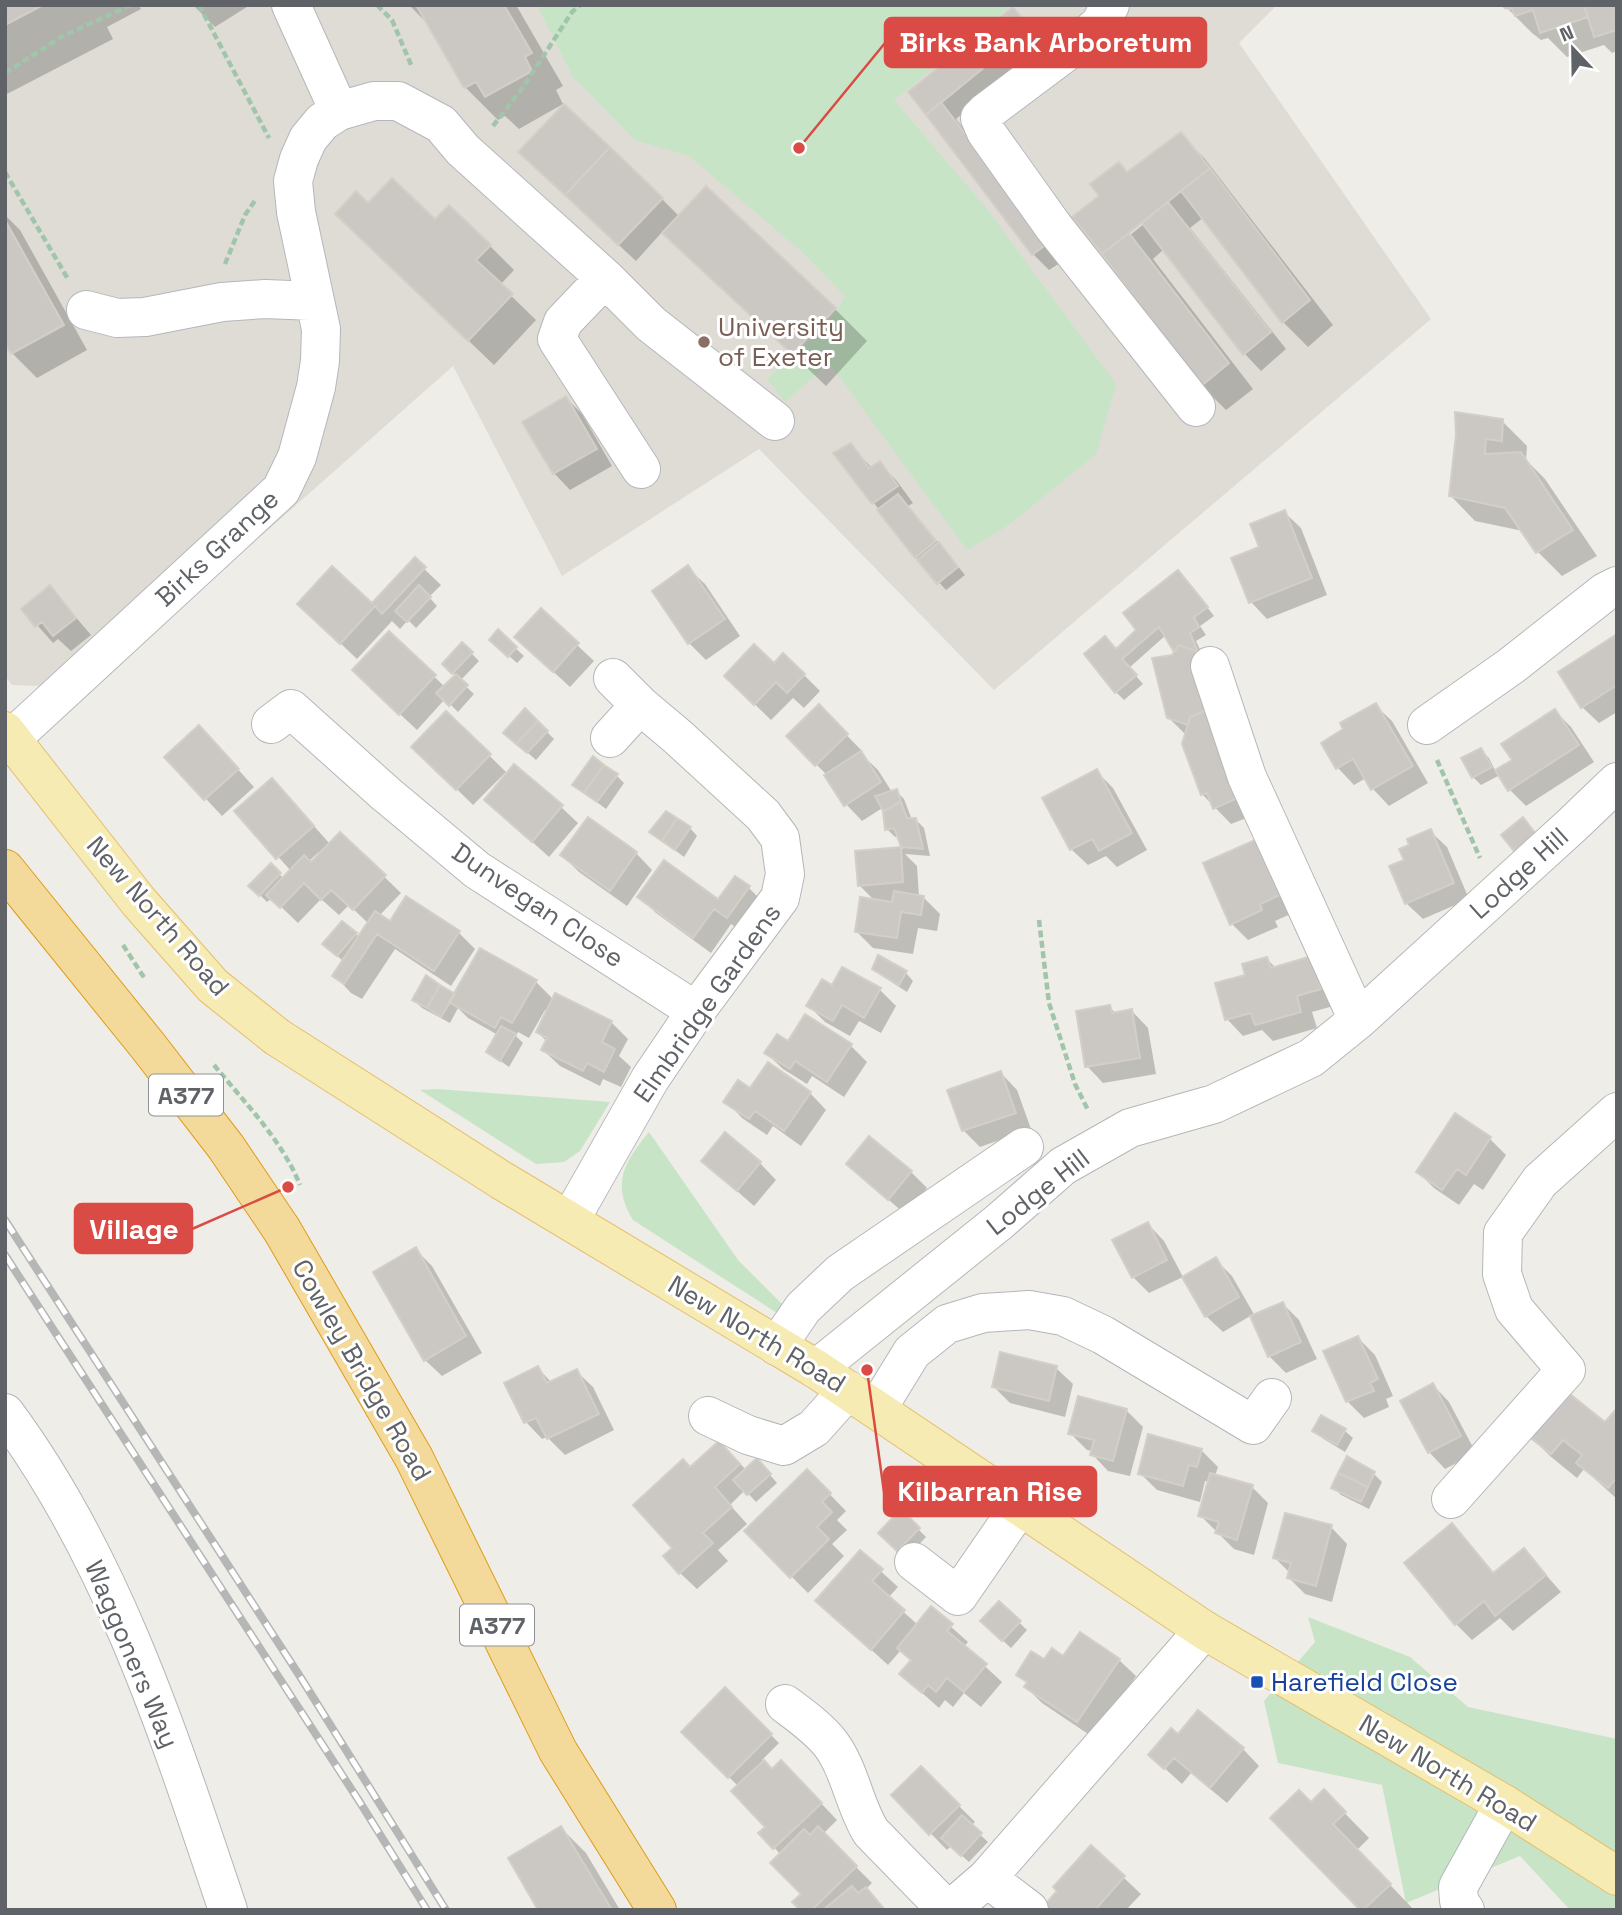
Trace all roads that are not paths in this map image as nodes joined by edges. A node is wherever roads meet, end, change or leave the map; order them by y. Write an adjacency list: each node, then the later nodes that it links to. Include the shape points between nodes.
1 (291, 5): 3 (street)
2 (1110, 5): 7 (street, via 1100,24 980,118 1053,226)
3 (338, 111): 4 (street, Birks Grange, via 374,101 398,101 441,124 463,150); 5 (street, Birks Grange, via 322,122 292,164 296,212)
4 (605, 278): 8 (street, Birks Grange, via 651,324); 9 (street, via 563,322 557,339)
5 (315, 301): 6 (street, via 222,302 145,317 117,318); 16 (street, Birks Grange, via 321,329 316,387 296,457 281,489)
6 (86, 310)
7 (1196, 407)
8 (775, 421)
9 (641, 468)
10 (1617, 586): 15 (street)
11 (1210, 666): 21 (street, via 1247,777)
12 (613, 678): 14 (street, Elmbridge Gardens)
13 (291, 705): 20 (street, Dunvegan Close, via 386,794 477,870)
14 (640, 705): 17 (street); 20 (street, Elmbridge Gardens, via 763,815 779,838 785,874 780,898)
15 (1427, 725)
16 (8, 735): 24 (main road, New North Road, via 139,902 214,986 304,1056)
17 (610, 738)
18 (1617, 782): 21 (street, Lodge Hill)
19 (5, 869): 41 (highway, Cowley Bridge Road / A377, via 180,1086 282,1230 414,1458 558,1751)
20 (696, 1011): 24 (street, Elmbridge Gardens, via 650,1079)
21 (1359, 1020): 26 (street, Lodge Hill, via 1311,1058 1214,1104 1130,1128 1063,1166)
22 (1617, 1112): 31 (street, via 1540,1181 1503,1233 1502,1274 1514,1309 1566,1370)
23 (1024, 1147): 25 (street, via 840,1273 803,1308)
24 (570, 1220): 25 (main road, New North Road)
25 (777, 1346): 26 (main road, New North Road)
26 (816, 1369): 27 (main road, New North Road)
27 (862, 1399): 29 (street, via 784,1446); 30 (street, via 947,1324 983,1313 1029,1310 1063,1316 1102,1335); 32 (main road, New North Road)
28 (5, 1413): 40 (street, Waggoners Way, via 103,1575 187,1788)
29 (708, 1416)
30 (1257, 1422)
31 (1451, 1499)
32 (1020, 1506): 33 (street, via 958,1596); 34 (main road, New North Road)
33 (914, 1562)
34 (1204, 1630): 36 (main road, New North Road); 38 (street)
35 (785, 1704): 42 (street, via 832,1745 871,1832)
36 (1504, 1804): 37 (main road, New North Road); 39 (street)
37 (1617, 1876)
38 (987, 1878): 42 (street); 43 (street)
39 (1452, 1902)
40 (228, 1910)
41 (657, 1910)
42 (949, 1910)
43 (1029, 1910)

